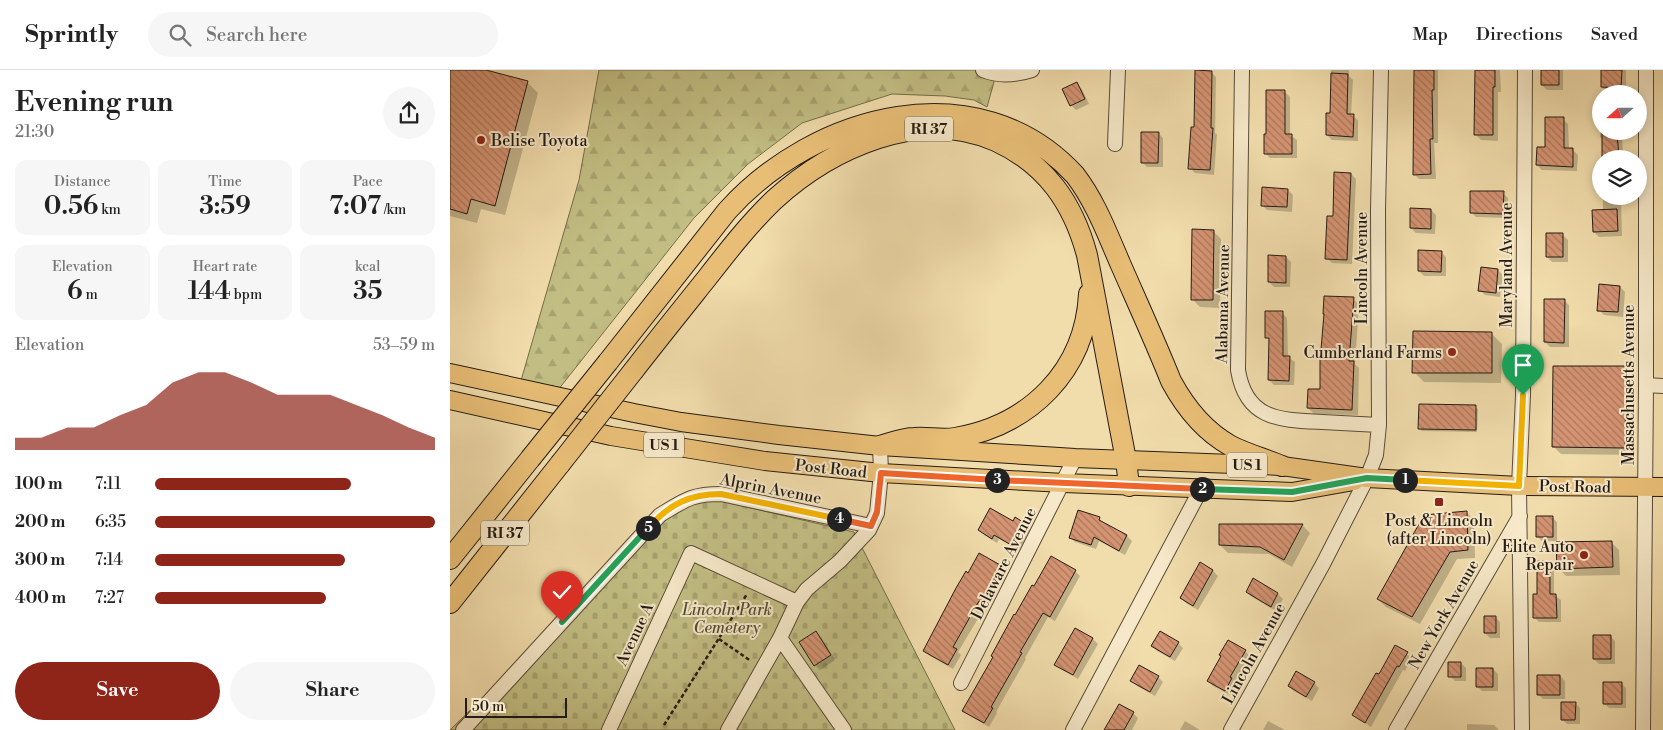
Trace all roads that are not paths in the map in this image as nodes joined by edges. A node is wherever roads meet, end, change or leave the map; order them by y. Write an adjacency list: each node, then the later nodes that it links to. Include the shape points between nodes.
1 (983, 70): 2 (street, via 1002,75)
2 (1032, 70)
3 (1118, 70): 8 (street)
4 (1242, 70): 14 (street, Alabama Avenue, via 1240,385 1259,410 1272,416 1288,420)
5 (1381, 70): 14 (street, Lincoln Avenue)
6 (1525, 70): 23 (street, Maryland Avenue, via 1523,395)
7 (1646, 70): 11 (street, Massachusetts Avenue)
8 (1115, 144)
9 (1089, 269): 15 (highway, via 1089,301 1082,333 1068,363 1049,391 1037,402 1011,419 983,431 954,438 912,438); 17 (highway); 31 (highway, RI 37, bridge, via 1084,242 1057,189 1028,160 991,139 965,131 899,132 870,141 824,163 773,201 733,244)
10 (450, 373): 15 (main road, Post Road / US 1, via 681,422)
11 (1646, 385): 12 (street); 24 (street, Massachusetts Avenue)
12 (1663, 386)
13 (450, 400): 19 (main road, Post Road / US 1, via 611,436 765,461)
14 (1379, 425): 20 (street, Lincoln Avenue, via 1376,455)
15 (880, 446): 16 (main road, Post Road / US 1); 19 (street)
16 (1075, 458): 17 (main road, Post Road / US 1); 21 (street, Delaware Avenue)
17 (1126, 460): 18 (main road, Post Road / US 1); 22 (highway)
18 (1282, 466): 20 (main road, Post Road / US 1); 29 (highway, bridge, via 1219,438 1183,402 1099,216 1084,188 1054,152 1023,130 991,115 967,108 920,106 882,113 830,132 802,148 748,189 727,210)
19 (881, 473): 21 (main road, Post Road / US 1); 28 (street, via 877,512)
20 (1367, 478): 23 (main road, Post Road / US 1); 26 (main road, Post Road / US 1, via 1292,492); 39 (street, Lincoln Avenue)
21 (1064, 484): 22 (main road, Post Road / US 1); 33 (street, Delaware Avenue)
22 (1129, 486): 26 (main road, Post Road / US 1)
23 (1519, 486): 24 (main road, Post Road / US 1); 27 (street, Maryland Avenue)
24 (1645, 487): 25 (main road, Post Road / US 1); 42 (street, Massachusetts Avenue)
25 (1663, 487)
26 (1201, 489): 38 (street)
27 (1520, 516): 40 (street, New York Avenue); 41 (street, Maryland Avenue)
28 (871, 526): 30 (street); 34 (street, Alprin Avenue, via 721,494 689,497 660,514)
29 (450, 559)
30 (797, 602): 32 (street); 35 (street, Avenue A, via 691,553)
31 (450, 603)
32 (780, 638): 36 (street); 37 (street)
33 (961, 683)
34 (463, 730)
35 (609, 730)
36 (728, 730)
37 (844, 730)
38 (1073, 730)
39 (1231, 730)
40 (1396, 730)
41 (1522, 730)
42 (1642, 730)

